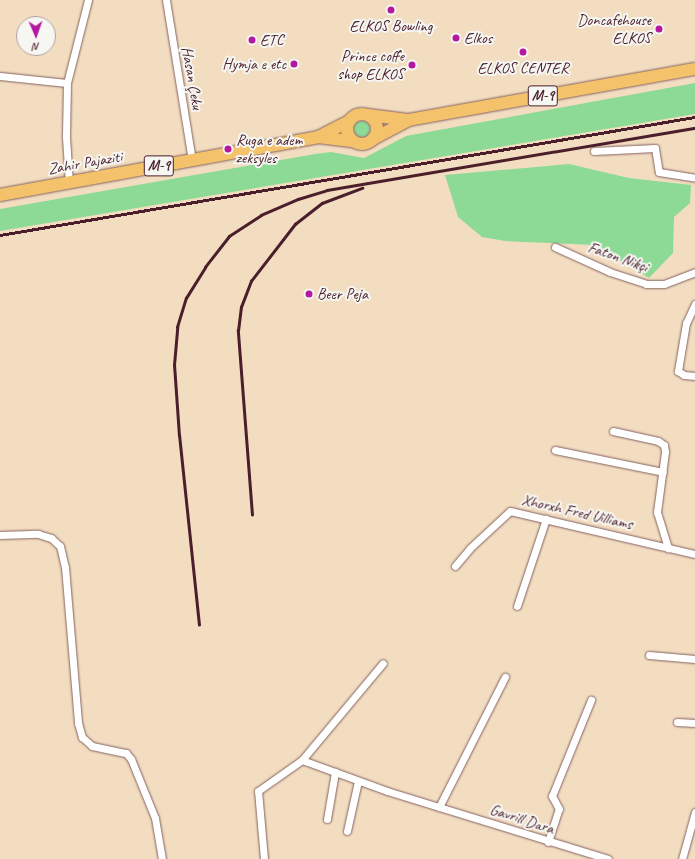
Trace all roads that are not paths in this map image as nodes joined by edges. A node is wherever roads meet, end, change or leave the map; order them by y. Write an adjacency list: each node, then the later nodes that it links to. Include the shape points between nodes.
1 (88, 0): 5 (street)
2 (166, 0): 13 (street, Hasan Çeku)
3 (695, 69): 7 (main road, M-9)
4 (0, 76): 5 (street)
5 (67, 83): 15 (street, via 66,137)
6 (368, 116): 7 (main road, M-9); 8 (main road, M-9, via 357,115); 10 (main road, via 376,126)
7 (408, 120): 10 (main road, M-9)
8 (349, 121): 9 (main road, Zahir Pajaziti / M-9); 11 (main road, via 347,130)
9 (318, 137): 11 (main road, Zahir Pajaziti / M-9); 13 (main road, Zahir Pajaziti / M-9)
10 (373, 138): 11 (main road, M-9, via 366,143)
11 (353, 141)
12 (594, 151): 14 (street, via 655,148 660,172)
13 (192, 160): 15 (main road, Zahir Pajaziti / M-9)
14 (695, 178)
15 (69, 182): 16 (main road, Zahir Pajaziti / M-9)
16 (0, 195)
17 (555, 247): 18 (street, Faton Nikçi, via 610,272 646,284 664,284)
18 (695, 272)
19 (695, 304): 20 (street, via 686,323 678,371 684,375)
20 (695, 376)
21 (613, 431): 23 (street, Xhorxh Fred Uilliams, via 658,441 664,445)
22 (556, 450): 23 (street)
23 (663, 472): 26 (street, Xhorxh Fred Uilliams, via 657,512)
24 (546, 519): 26 (street, Xhorxh Fred Uilliams); 28 (street, Xhorxh Fred Uilliams, via 510,511 470,548); 29 (street)
25 (0, 535): 46 (street, via 38,534 51,538 60,546 65,567 78,723 82,737 92,746 126,753 131,759 155,818)
26 (668, 548): 27 (street, Xhorxh Fred Uilliams)
27 (695, 554)
28 (455, 566)
29 (517, 606)
30 (649, 655): 31 (street)
31 (695, 659)
32 (383, 663): 37 (street)
33 (504, 677): 40 (street)
34 (591, 700): 44 (street, via 552,796 559,809)
35 (677, 722): 36 (street)
36 (695, 723)
37 (302, 760): 38 (street, Gavrill Dara); 47 (street, via 258,791)
38 (335, 772): 39 (street, Gavrill Dara); 42 (street)
39 (358, 781): 40 (street, Gavrill Dara); 43 (street)
40 (439, 807): 44 (street, Gavrill Dara)
41 (695, 812): 49 (street)
42 (327, 819)
43 (347, 831)
44 (548, 842): 45 (street, Gavrill Dara)
45 (594, 857): 48 (street, Gavrill Dara)
46 (162, 859)
47 (264, 859)
48 (608, 859)
49 (682, 859)

